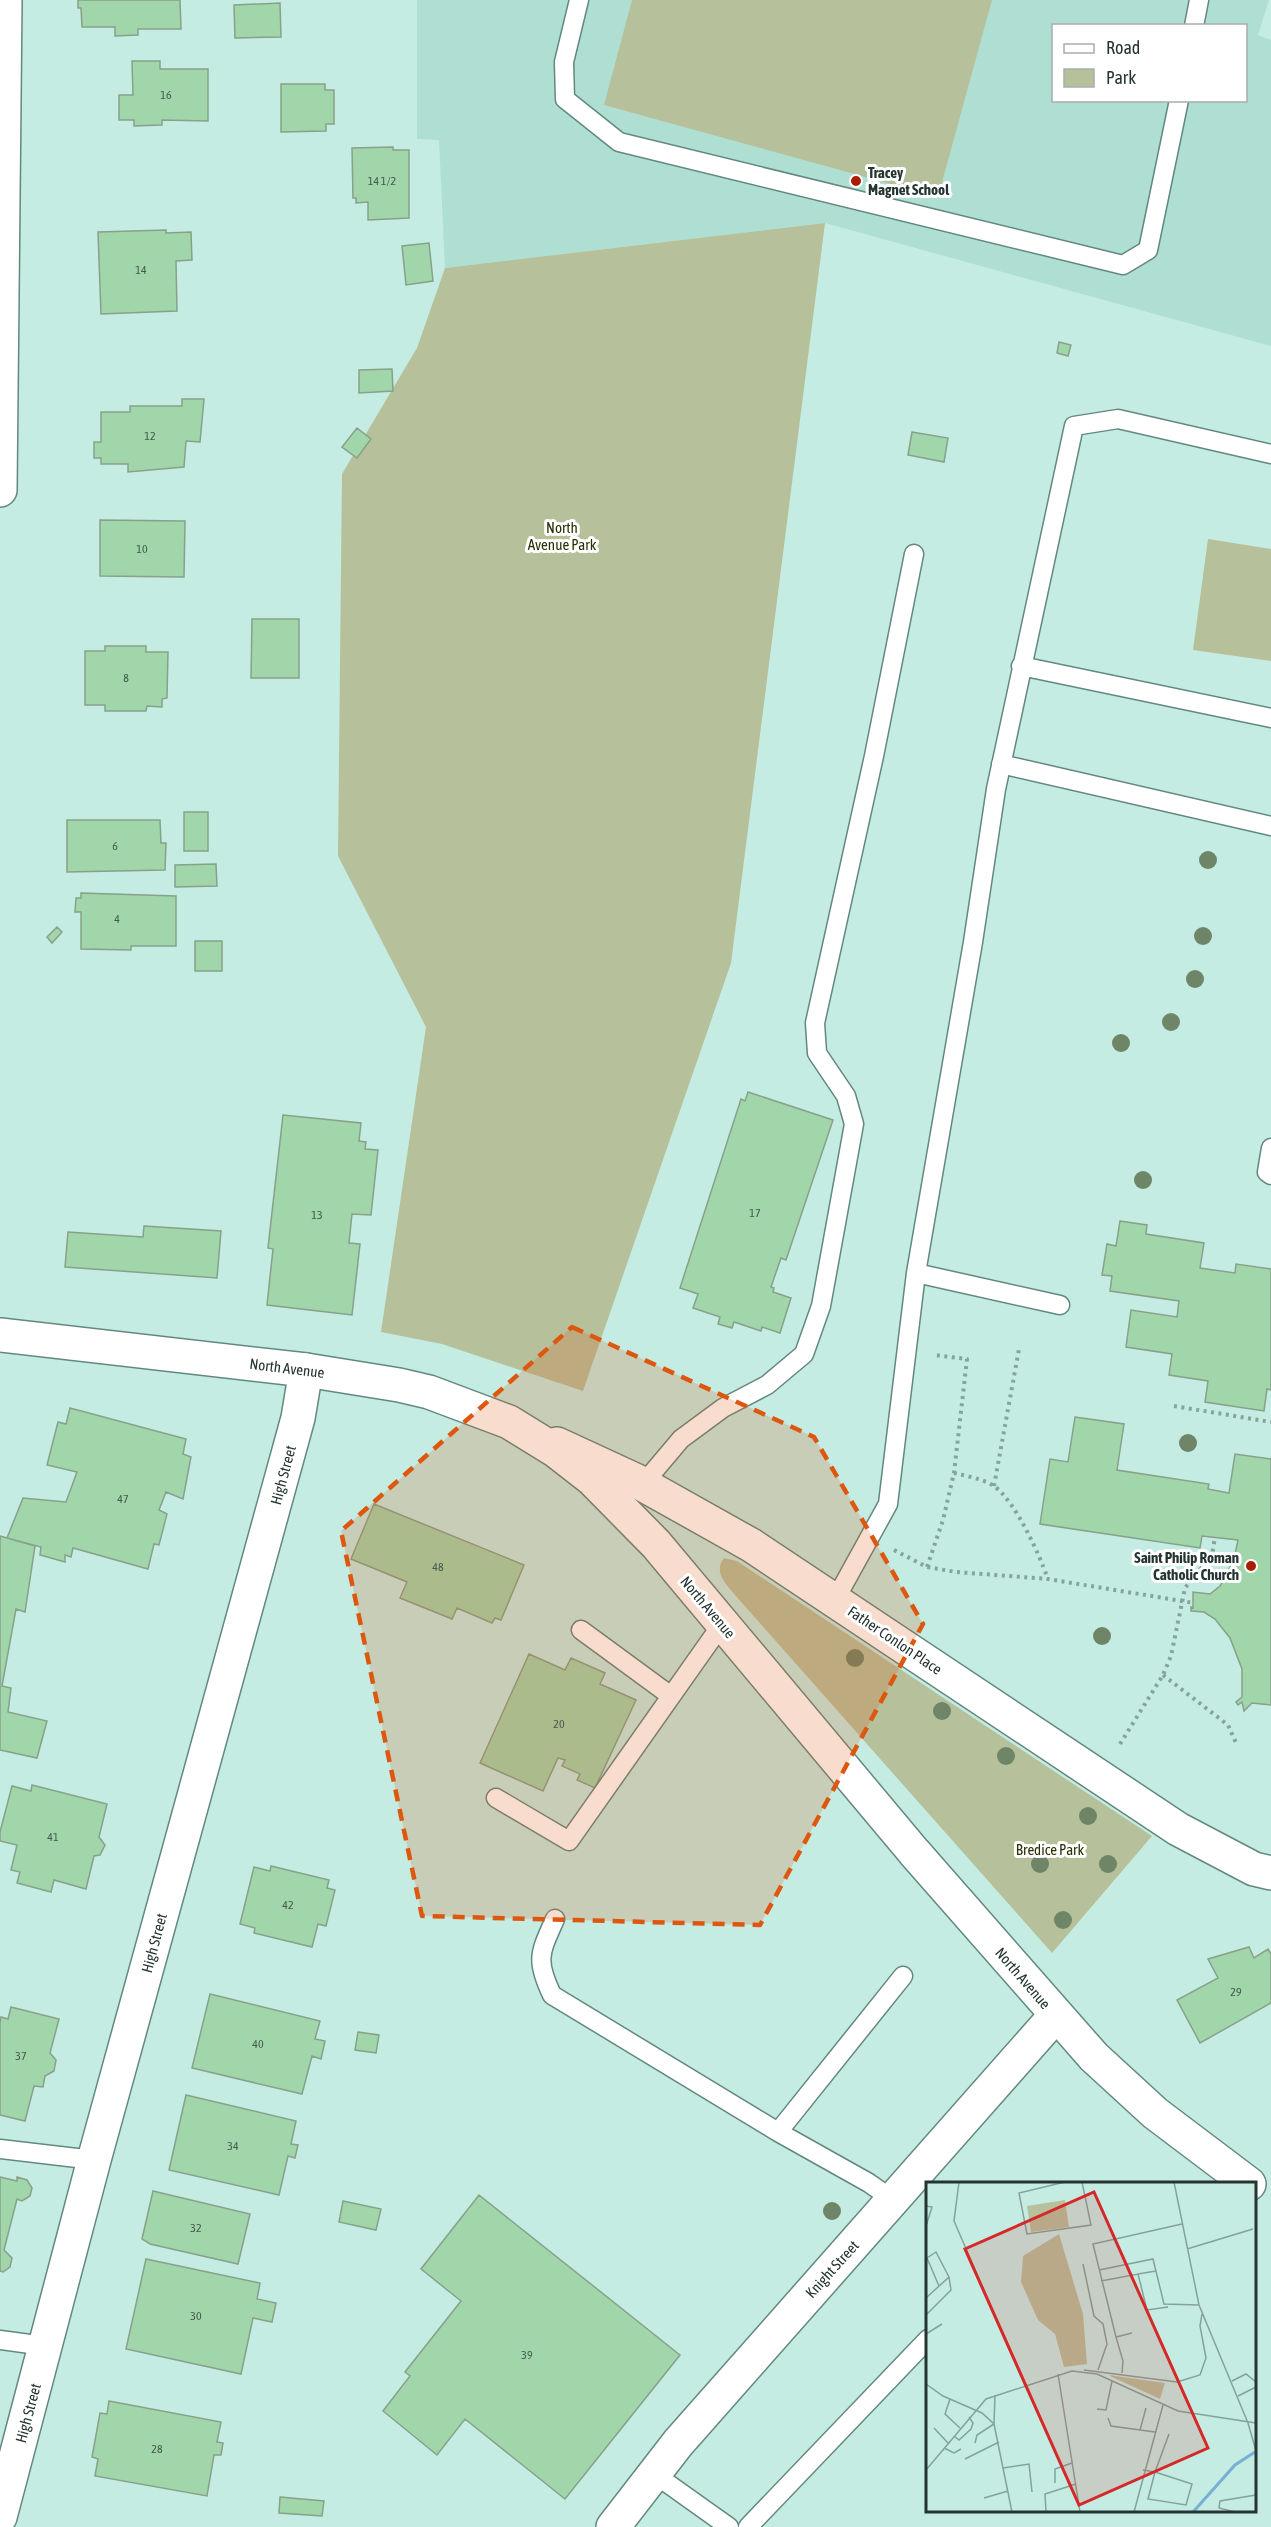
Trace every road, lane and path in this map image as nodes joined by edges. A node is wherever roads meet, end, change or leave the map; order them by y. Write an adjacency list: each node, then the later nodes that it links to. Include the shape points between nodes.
1 (5, 0): 7 (street)
2 (579, 0): 5 (lane, via 564,62 565,99 620,142 1123,265 1148,250)
3 (1199, 0): 4 (lane)
4 (1194, 24)
5 (1179, 102)
6 (1271, 454): 9 (lane, via 1118,419 1074,426)
7 (0, 490)
8 (914, 554): 25 (lane, via 815,1023 818,1053 846,1096 854,1124 821,1306 804,1354 767,1385 723,1408 681,1439)
9 (1021, 666): 10 (lane); 11 (lane)
10 (1271, 718)
11 (1001, 764): 12 (lane); 15 (lane)
12 (1271, 826)
13 (1271, 1148): 14 (lane, via 1267,1172)
14 (1271, 1175)
15 (916, 1273): 16 (lane); 19 (lane)
16 (1060, 1305)
17 (0, 1335): 20 (street, North Avenue)
18 (1019, 1349): 26 (path)
19 (907, 1352): 24 (path, via 967,1359); 27 (lane, via 888,1504)
20 (306, 1370): 22 (street, North Avenue, via 429,1392); 47 (street, High Street, via 298,1418)
21 (1174, 1406): 23 (path)
22 (509, 1422): 25 (street, Father Conlon Place); 34 (street, North Avenue, via 592,1479 656,1545)
23 (1271, 1422)
24 (954, 1473): 26 (path); 29 (path)
25 (643, 1484): 31 (street, Father Conlon Place, via 752,1545)
26 (994, 1486): 30 (path, via 1015,1512)
27 (870, 1537): 29 (path); 31 (lane)
28 (1215, 1537): 32 (path, via 1212,1555 1185,1588)
29 (927, 1567): 30 (path)
30 (1048, 1579): 32 (path)
31 (835, 1600): 41 (street, Father Conlon Place, via 1178,1830 1254,1869)
32 (1181, 1601): 33 (path); 36 (path, via 1171,1656)
33 (1194, 1603)
34 (722, 1624): 37 (lane); 44 (street, North Avenue)
35 (581, 1630): 37 (lane)
36 (1163, 1675): 38 (path, via 1228,1725); 39 (path)
37 (671, 1696): 40 (lane, via 569,1841)
38 (1236, 1743)
39 (1118, 1748)
40 (496, 1798)
41 (1271, 1873)
42 (555, 1919): 45 (lane, via 541,1951 541,1971 552,1995)
43 (903, 1976): 45 (lane)
44 (1056, 2015): 48 (street, North Avenue, via 1094,2057 1155,2113); 50 (street, Knight Street)
45 (778, 2132): 50 (lane)
46 (0, 2149): 47 (lane)
47 (94, 2160): 54 (street, High Street)
48 (1246, 2182)
49 (1256, 2189): 51 (street)
50 (893, 2200): 55 (street, Knight Street)
51 (1271, 2200)
52 (926, 2339): 59 (lane)
53 (0, 2340): 54 (lane)
54 (45, 2346): 56 (street, High Street)
55 (653, 2473): 57 (street, Knight Street); 58 (lane)
56 (0, 2517)
57 (613, 2527)
58 (729, 2527)
59 (748, 2527)

